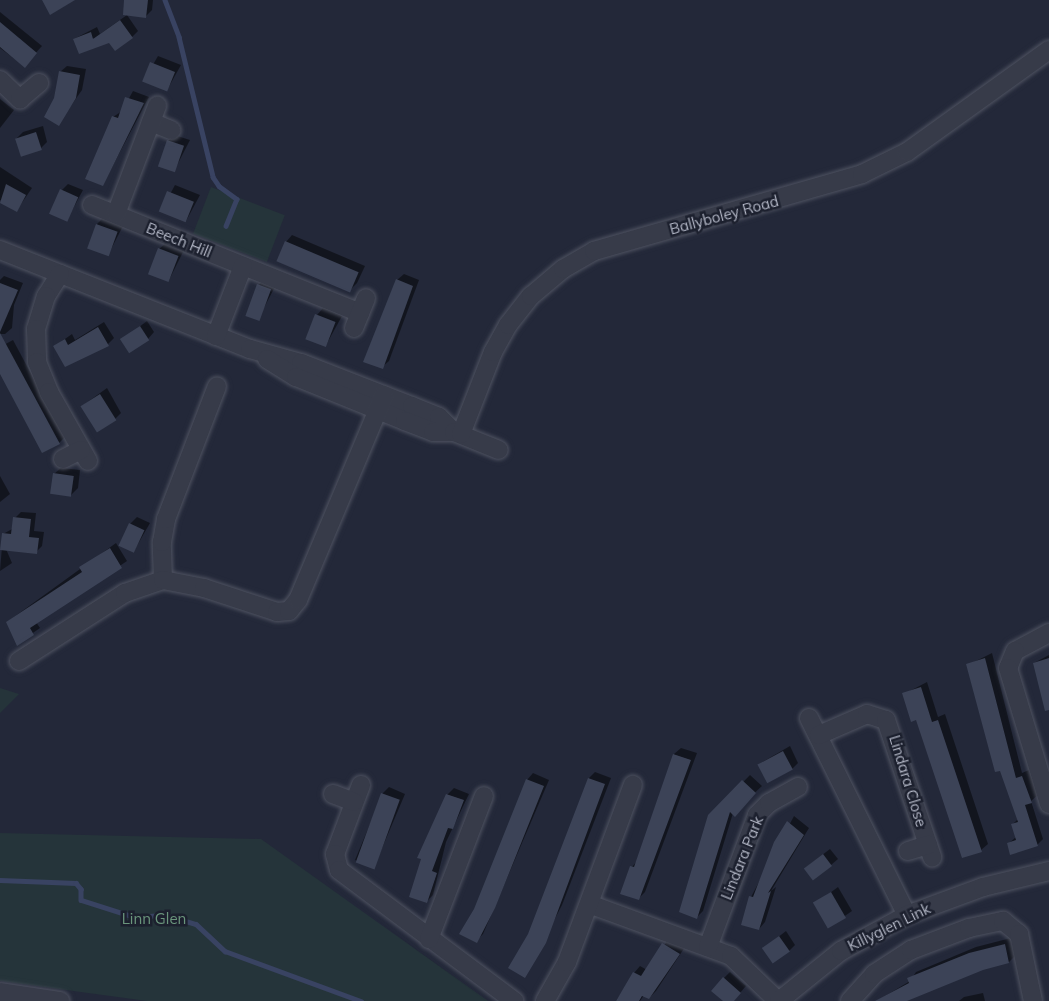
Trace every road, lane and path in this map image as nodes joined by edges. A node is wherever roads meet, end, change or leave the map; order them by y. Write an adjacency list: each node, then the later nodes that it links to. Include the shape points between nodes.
1 (1049, 50): 14 (street, Ballyboley Road, via 907,152 862,174 594,251 531,296 485,348)
2 (0, 81): 3 (street, via 20,99)
3 (39, 83)
4 (171, 130): 6 (street, via 154,114)
5 (92, 205): 6 (street, Beech Hill)
6 (116, 214): 8 (street, Beech Hill)
7 (0, 250): 9 (street)
8 (243, 266): 10 (street, Beech Hill); 11 (street)
9 (60, 274): 11 (street); 16 (street, via 46,296 36,329 37,362 84,455)
10 (360, 313)
11 (216, 336): 13 (street, via 250,349 296,377)
12 (217, 386): 17 (street, via 166,519)
13 (381, 403): 14 (street, via 434,432); 17 (street, via 298,600 289,611 277,612 194,585)
14 (458, 433): 15 (street)
15 (499, 450)
16 (63, 459)
17 (163, 580): 19 (street, via 125,593)
18 (1049, 633): 28 (street, via 1015,651 1008,668)
19 (19, 661)
20 (809, 718): 21 (street)
21 (819, 735): 29 (street, Lindara Close, via 867,714 886,720 930,851); 32 (street)
22 (361, 785): 27 (street)
23 (633, 785): 31 (street)
24 (798, 787): 34 (street, Lindara Park, via 757,815)
25 (333, 794): 27 (street)
26 (484, 796): 33 (street)
27 (354, 802): 33 (street, via 335,854 338,868)
28 (1049, 804)
29 (908, 850)
30 (1049, 871): 32 (street, Killyglen Link, via 983,887)
31 (589, 904): 34 (street); 38 (street, via 567,962)
32 (907, 915): 39 (street, Killyglen Link, via 841,951)
33 (429, 939): 37 (street)
34 (708, 946): 39 (street, via 731,956)
35 (0, 992): 36 (street)
36 (60, 1001)
37 (514, 1001)
38 (545, 1001)
39 (778, 1001)
40 (850, 1001): 41 (street, via 874,974 911,950 969,928 1001,921 1012,925 1019,934)
41 (1033, 1001)

